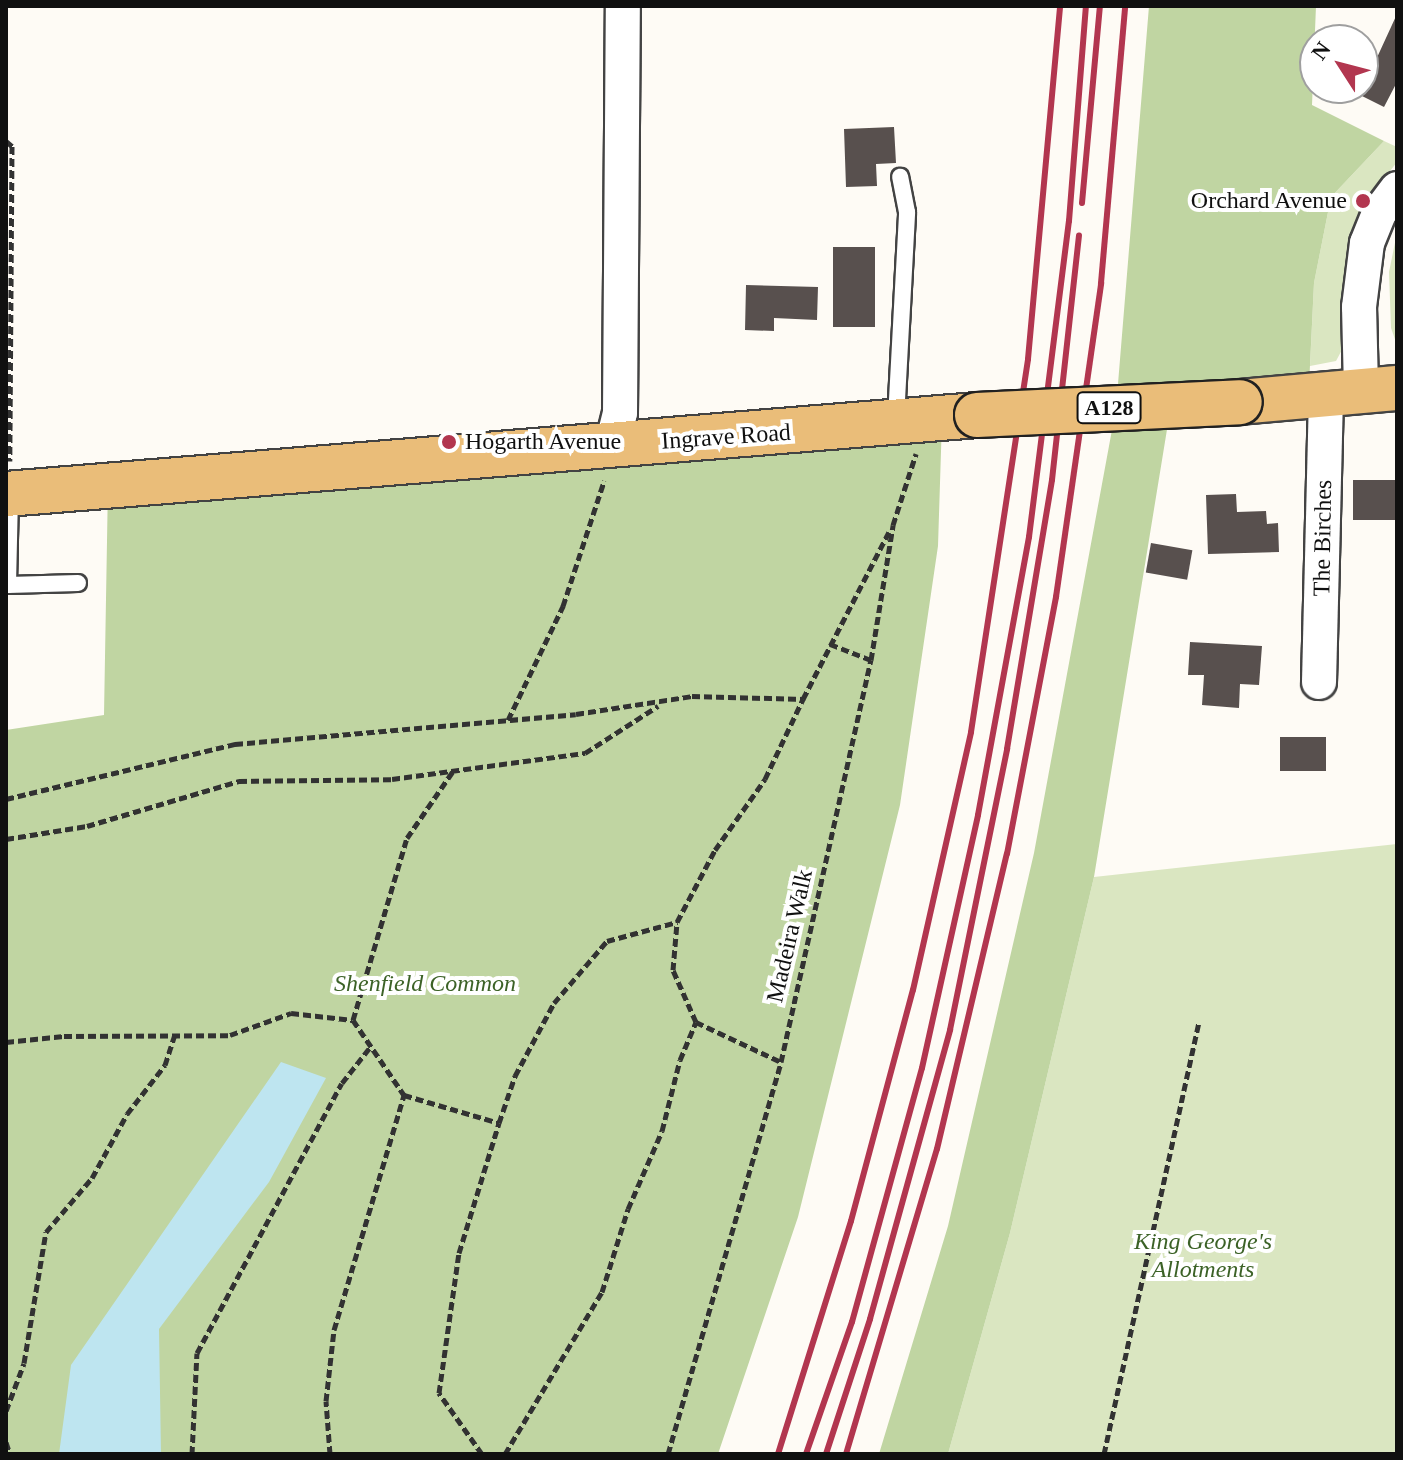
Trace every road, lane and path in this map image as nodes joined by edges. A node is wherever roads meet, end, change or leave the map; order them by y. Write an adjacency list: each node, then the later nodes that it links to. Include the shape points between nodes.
1 (623, 6): 7 (street, via 620,413)
2 (6, 141): 8 (path, via 12,146)
3 (900, 177): 6 (lane, via 907,212)
4 (1397, 189): 5 (street, via 1379,213 1367,243 1359,307)
5 (1361, 390): 6 (main road, Ingrave Road / A128, bridge); 13 (street, The Birches)
6 (911, 423): 7 (main road, Ingrave Road / A128); 9 (path, Madeira Walk)
7 (612, 445): 8 (main road, Ingrave Road / A128); 16 (path, via 601,499 563,606)
8 (8, 493): 10 (lane, via 8,585)
9 (893, 525): 11 (path); 12 (path, Madeira Walk)
10 (78, 583)
11 (830, 644): 12 (path); 14 (path)
12 (871, 660): 27 (path, Madeira Walk)
13 (1319, 682)
14 (803, 699): 15 (path, via 692,696); 20 (path, via 765,779 715,850)
15 (662, 703): 16 (path); 17 (path, via 585,753)
16 (508, 720): 18 (path, via 235,744)
17 (453, 770): 19 (path, via 392,779 239,781 87,826); 21 (path, via 407,838)
18 (6, 799)
19 (6, 839)
20 (677, 922): 22 (path, via 673,970); 29 (path, via 607,941 554,1003 515,1076)
21 (353, 1020): 24 (path, via 291,1013 230,1035); 26 (path)
22 (696, 1022): 27 (path); 36 (path, via 602,1292)
23 (1199, 1022): 38 (path)
24 (175, 1035): 25 (path); 30 (path, via 165,1065 127,1114 92,1178 46,1232 24,1363)
25 (6, 1042)
26 (371, 1046): 28 (path); 33 (path, via 342,1083 197,1353)
27 (781, 1062): 37 (path, Madeira Walk)
28 (404, 1095): 29 (path); 34 (path, via 357,1267 334,1330 326,1401)
29 (499, 1123): 35 (path, via 459,1253 439,1393)
30 (6, 1411)
31 (6, 1442): 32 (path)
32 (10, 1454)
33 (192, 1454)
34 (330, 1454)
35 (482, 1454)
36 (505, 1454)
37 (668, 1454)
38 (1104, 1454)

